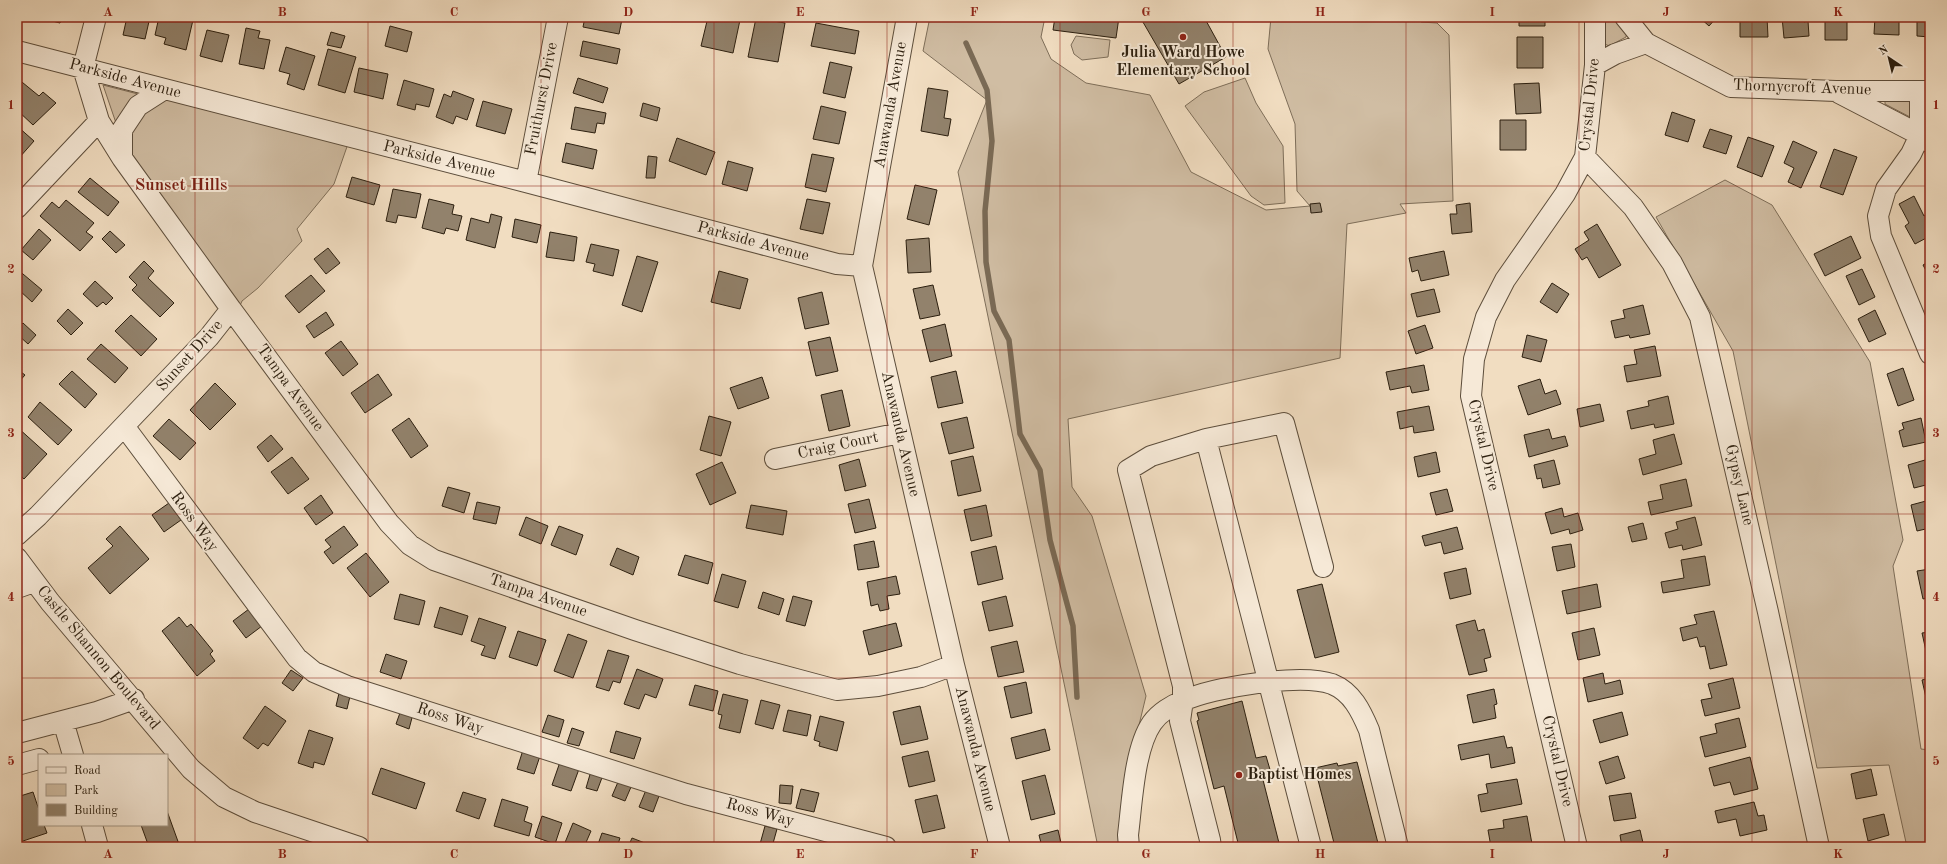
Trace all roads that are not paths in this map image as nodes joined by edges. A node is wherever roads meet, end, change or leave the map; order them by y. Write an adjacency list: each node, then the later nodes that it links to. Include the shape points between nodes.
1 (96, 17): 9 (street)
2 (558, 17): 17 (street, Fruithurst Drive)
3 (906, 17): 19 (street, Anawanda Avenue)
4 (1595, 17): 8 (street, Crystal Drive)
5 (1625, 17): 6 (street, Thornycroft Avenue)
6 (1646, 43): 8 (street, via 1615,54); 11 (street, Thornycroft Avenue, via 1731,88)
7 (17, 51): 9 (street, Parkside Avenue)
8 (1595, 65): 15 (street, Crystal Drive)
9 (83, 68): 10 (street, Parkside Avenue); 13 (street, Sunset Drive)
10 (163, 90): 16 (street, via 138,106 122,130); 17 (street, Parkside Avenue)
11 (1836, 91): 12 (street, Thornycroft Avenue); 14 (street)
12 (1925, 91): 14 (street)
13 (99, 121): 16 (street, Sunset Drive); 18 (street)
14 (1925, 139): 21 (street, via 1911,154 1886,190 1878,216 1881,236)
15 (1585, 157): 48 (street, Crystal Drive, via 1565,194 1505,280 1486,317 1474,359 1471,396); 49 (street, Gypsy Lane, via 1633,207 1672,263 1700,317)
16 (122, 158): 20 (street, Sunset Drive)
17 (526, 182): 19 (street, Parkside Avenue, via 836,264)
18 (17, 208)
19 (862, 266): 23 (street, Anawanda Avenue)
20 (231, 309): 22 (street, Sunset Drive, via 209,337); 30 (street, Tampa Avenue, via 389,523 410,545 434,560 740,664 837,690 878,686 921,677)
21 (1930, 354)
22 (124, 426): 26 (street, Sunset Drive); 42 (street, Ross Way, via 297,658 314,672 347,686 686,794)
23 (900, 433): 25 (street, Craig Court); 30 (street, Anawanda Avenue)
24 (1206, 439): 28 (street, via 1284,423); 31 (street); 33 (street, via 1151,456 1128,470 1183,686)
25 (776, 459)
26 (17, 535)
27 (17, 558): 29 (street, Castle Shannon Boulevard)
28 (1323, 567)
29 (26, 585): 32 (street, Castle Shannon Boulevard)
30 (954, 665): 43 (street, Anawanda Avenue)
31 (1267, 681): 33 (street); 46 (street); 47 (street, via 1316,681 1332,685 1357,704 1369,730)
32 (134, 699): 34 (street); 41 (street, Castle Shannon Boulevard, via 192,769 224,797 255,812)
33 (1184, 700): 44 (street, via 1152,722 1144,738 1138,758 1128,835); 45 (street, via 1180,721)
34 (63, 721): 35 (street); 36 (street)
35 (17, 733)
36 (67, 754)
37 (38, 760): 38 (street)
38 (17, 765)
39 (92, 826): 40 (street)
40 (98, 847)
41 (359, 847)
42 (886, 847)
43 (1000, 847)
44 (1129, 847)
45 (1211, 847)
46 (1310, 847)
47 (1398, 847)
48 (1577, 847)
49 (1819, 847)

